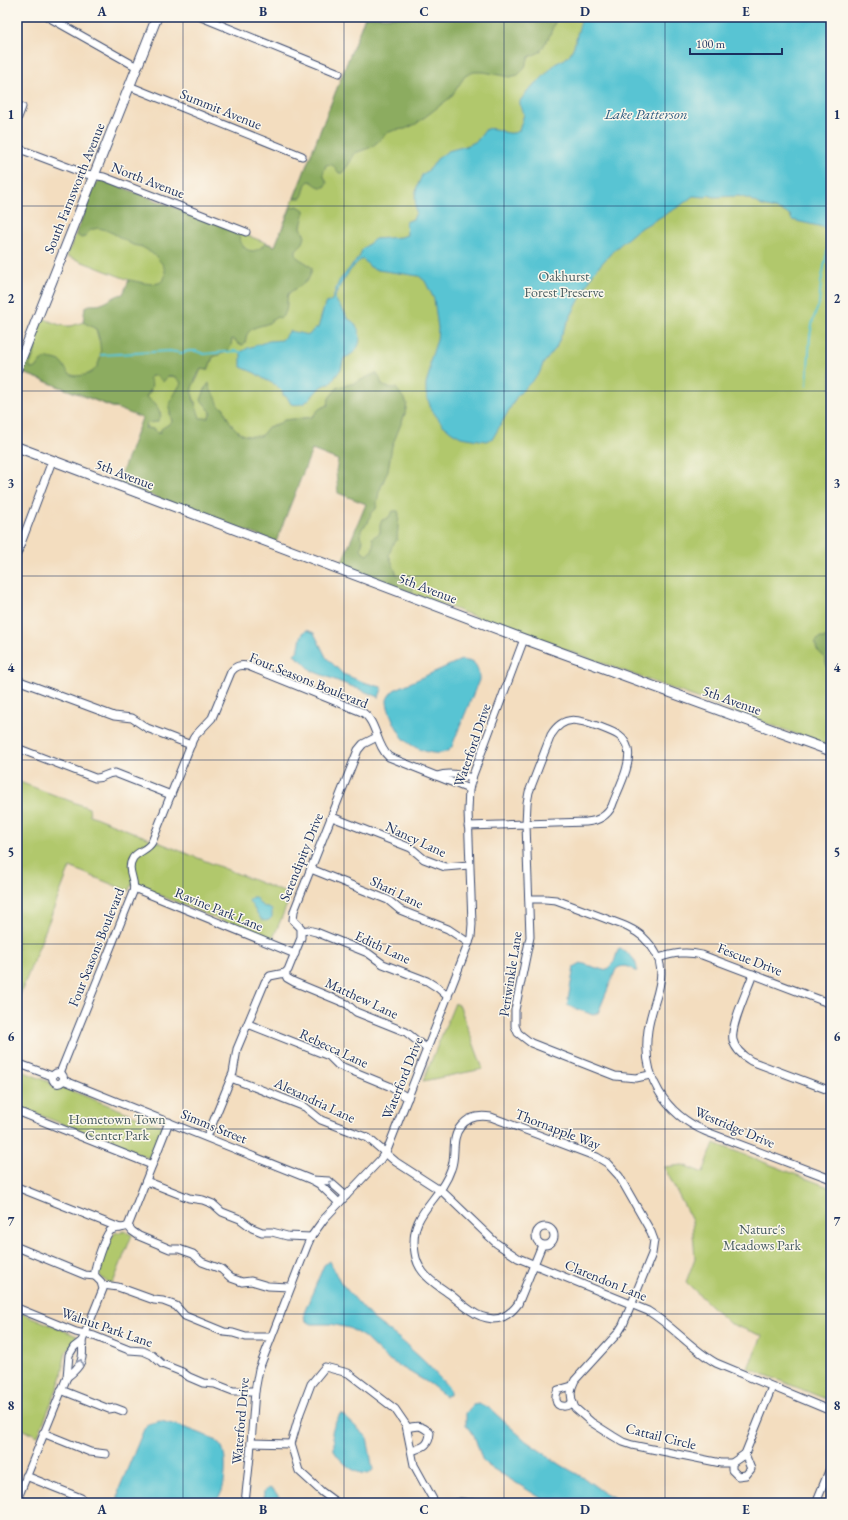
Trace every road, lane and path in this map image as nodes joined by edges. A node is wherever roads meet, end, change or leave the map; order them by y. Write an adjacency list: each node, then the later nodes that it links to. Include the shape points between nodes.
1 (48, 17): 4 (street)
2 (157, 17): 4 (street, South Farnsworth Avenue)
3 (201, 17): 5 (street)
4 (137, 67): 6 (street, South Farnsworth Avenue)
5 (339, 73)
6 (129, 86): 10 (street, Summit Avenue); 11 (street, South Farnsworth Avenue)
7 (22, 107): 8 (street)
8 (17, 120)
9 (17, 148): 11 (street, North Avenue)
10 (302, 156)
11 (94, 176): 12 (street, North Avenue, via 104,177); 13 (street, South Farnsworth Avenue)
12 (246, 232)
13 (17, 369)
14 (17, 447): 15 (street, 5th Avenue)
15 (52, 461): 16 (street); 17 (street, 5th Avenue)
16 (17, 554)
17 (524, 639): 22 (street, 5th Avenue); 24 (street, Waterford Drive)
18 (17, 680): 20 (street, via 114,716 132,718 147,728)
19 (377, 737): 20 (street, Four Seasons Boulevard, via 368,717 362,712 240,665 231,672 212,718 195,736); 23 (street, Four Seasons Boulevard, via 389,757); 27 (street, Serendipity Drive, via 363,744 358,750)
20 (191, 745): 26 (street, Four Seasons Boulevard)
21 (17, 748): 26 (street, via 95,778 115,773)
22 (831, 751)
23 (438, 776): 24 (street, Four Seasons Boulevard, via 446,773); 25 (street, Four Seasons Boulevard)
24 (472, 778): 25 (street, Waterford Drive)
25 (470, 789): 29 (street, Waterford Drive)
26 (171, 795): 32 (street, Four Seasons Boulevard, via 150,846 136,855 131,862 130,871)
27 (332, 817): 30 (street, Nancy Lane, via 411,848 424,859 444,867); 31 (street, Serendipity Drive)
28 (526, 824): 28 (street, via 591,822 606,815 628,764 628,749 622,738 615,732 578,719 557,727 551,735 529,792); 29 (street); 33 (street, Periwinkle Lane)
29 (468, 826): 30 (street, Waterford Drive)
30 (469, 865): 35 (street, Waterford Drive, via 472,924)
31 (311, 869): 34 (street, Serendipity Drive, via 292,916); 35 (street, Shari Lane, via 388,900 400,910 448,929)
32 (134, 888): 36 (street, Ravine Park Lane); 46 (street, Four Seasons Boulevard)
33 (530, 899): 37 (street, Westridge Drive, via 556,900 633,930 647,941); 45 (street, Periwinkle Lane, via 530,937 515,1010 515,1026 518,1033 531,1043 615,1076 636,1078)
34 (302, 931): 36 (street); 40 (street, Edith Lane, via 316,932 368,953 383,964 433,984)
35 (469, 944): 40 (street, Waterford Drive)
36 (295, 954): 38 (street)
37 (658, 958): 39 (street, Fescue Drive, via 674,952 693,952); 45 (street, Westridge Drive, via 661,980 648,1031)
38 (285, 973): 42 (street, via 274,974 268,978); 43 (street, Matthew Lane, via 287,978 294,982 347,1004 356,1012 406,1032)
39 (754, 974): 41 (street, Fescue Drive); 48 (street, via 734,1027 733,1041 736,1048 751,1061)
40 (448, 997): 43 (street, Waterford Drive)
41 (831, 1004)
42 (248, 1024): 47 (street, via 236,1054); 49 (street, Rebecca Lane, via 329,1056 338,1065 389,1086)
43 (427, 1049): 49 (street, Waterford Drive)
44 (17, 1063): 46 (street, Simms Street)
45 (650, 1075): 55 (street, Westridge Drive, via 669,1105 693,1126)
46 (58, 1076): 51 (street, Simms Street)
47 (231, 1078): 52 (street); 53 (street, Alexandria Lane, via 305,1107 321,1120 368,1138)
48 (831, 1092)
49 (408, 1098): 53 (street, Waterford Drive)
50 (17, 1111): 54 (street)
51 (169, 1122): 52 (street, Simms Street); 54 (street)
52 (207, 1137): 56 (street, Simms Street)
53 (385, 1153): 59 (street, Clarendon Lane); 60 (street, Waterford Drive)
54 (152, 1165): 57 (street)
55 (831, 1179)
56 (312, 1180): 60 (street, Simms Street, one-way to 56, via 329,1181); 61 (street, Simms Street)
57 (146, 1181): 62 (street); 64 (street, via 189,1198 213,1204 222,1212 262,1232)
58 (17, 1187): 63 (street)
59 (439, 1190): 67 (street, Clarendon Lane, via 496,1243); 67 (street, Thornapple Way, via 420,1218 415,1233 416,1259 430,1279 473,1312 493,1319 513,1311); 71 (street, Thornapple Way, via 451,1169 458,1130 467,1120 480,1116 492,1117 597,1157 619,1176 654,1240 652,1254)
60 (346, 1196): 61 (street, Waterford Drive)
61 (339, 1204): 64 (street, Waterford Drive)
62 (128, 1226): 63 (street); 70 (street, via 139,1236 170,1249 193,1254 202,1262 221,1269 231,1278 268,1286)
63 (120, 1228): 68 (street, via 108,1234 94,1269)
64 (311, 1237): 70 (street, Waterford Drive)
65 (542, 1245): 67 (street, Thornapple Way)
66 (17, 1247): 68 (street, via 86,1275)
67 (533, 1265): 71 (street, Clarendon Lane)
68 (95, 1276): 69 (street)
69 (103, 1285): 73 (street); 74 (street, via 162,1300 176,1306 186,1316 224,1332 246,1336)
70 (290, 1287): 74 (street, Waterford Drive)
71 (632, 1305): 77 (street, via 618,1333); 78 (street, Clarendon Lane, via 661,1319 703,1356)
72 (17, 1308): 73 (street, Walnut Park Lane)
73 (85, 1334): 75 (street); 80 (street, Walnut Park Lane, via 129,1350 143,1351 162,1364 203,1383 215,1384 233,1391)
74 (271, 1336): 80 (street, Waterford Drive, via 259,1368)
75 (82, 1341): 76 (street, via 69,1355); 76 (street, one-way to 75, via 82,1362)
76 (67, 1377): 79 (street)
77 (572, 1386): 81 (street); 81 (street, via 558,1390 555,1397 561,1406)
78 (772, 1387): 83 (street, Clarendon Lane); 90 (street)
79 (61, 1390): 82 (street, via 109,1409); 85 (street)
80 (255, 1391): 86 (street, Waterford Drive)
81 (573, 1403): 91 (street, Cattail Circle, via 582,1415 623,1442)
82 (123, 1411)
83 (831, 1411)
84 (407, 1428): 87 (street, via 395,1409 359,1380 348,1373 325,1368 311,1384); 88 (street); 88 (street, via 424,1426 430,1433 429,1441 423,1448)
85 (43, 1433): 89 (street, via 90,1452); 93 (street)
86 (251, 1443): 87 (street); 97 (street, Waterford Drive)
87 (291, 1444): 98 (street, via 299,1471)
88 (412, 1451): 99 (street, via 414,1465)
89 (106, 1454)
90 (745, 1454): 91 (street); 91 (street, via 751,1468 746,1475 738,1476 732,1470)
91 (732, 1464)
92 (831, 1466): 96 (street)
93 (26, 1476): 94 (street); 95 (street)
94 (81, 1498)
95 (17, 1500)
96 (818, 1502)
97 (245, 1503)
98 (337, 1503)
99 (435, 1503)
100 (456, 1503): 101 (street)
101 (473, 1503)

